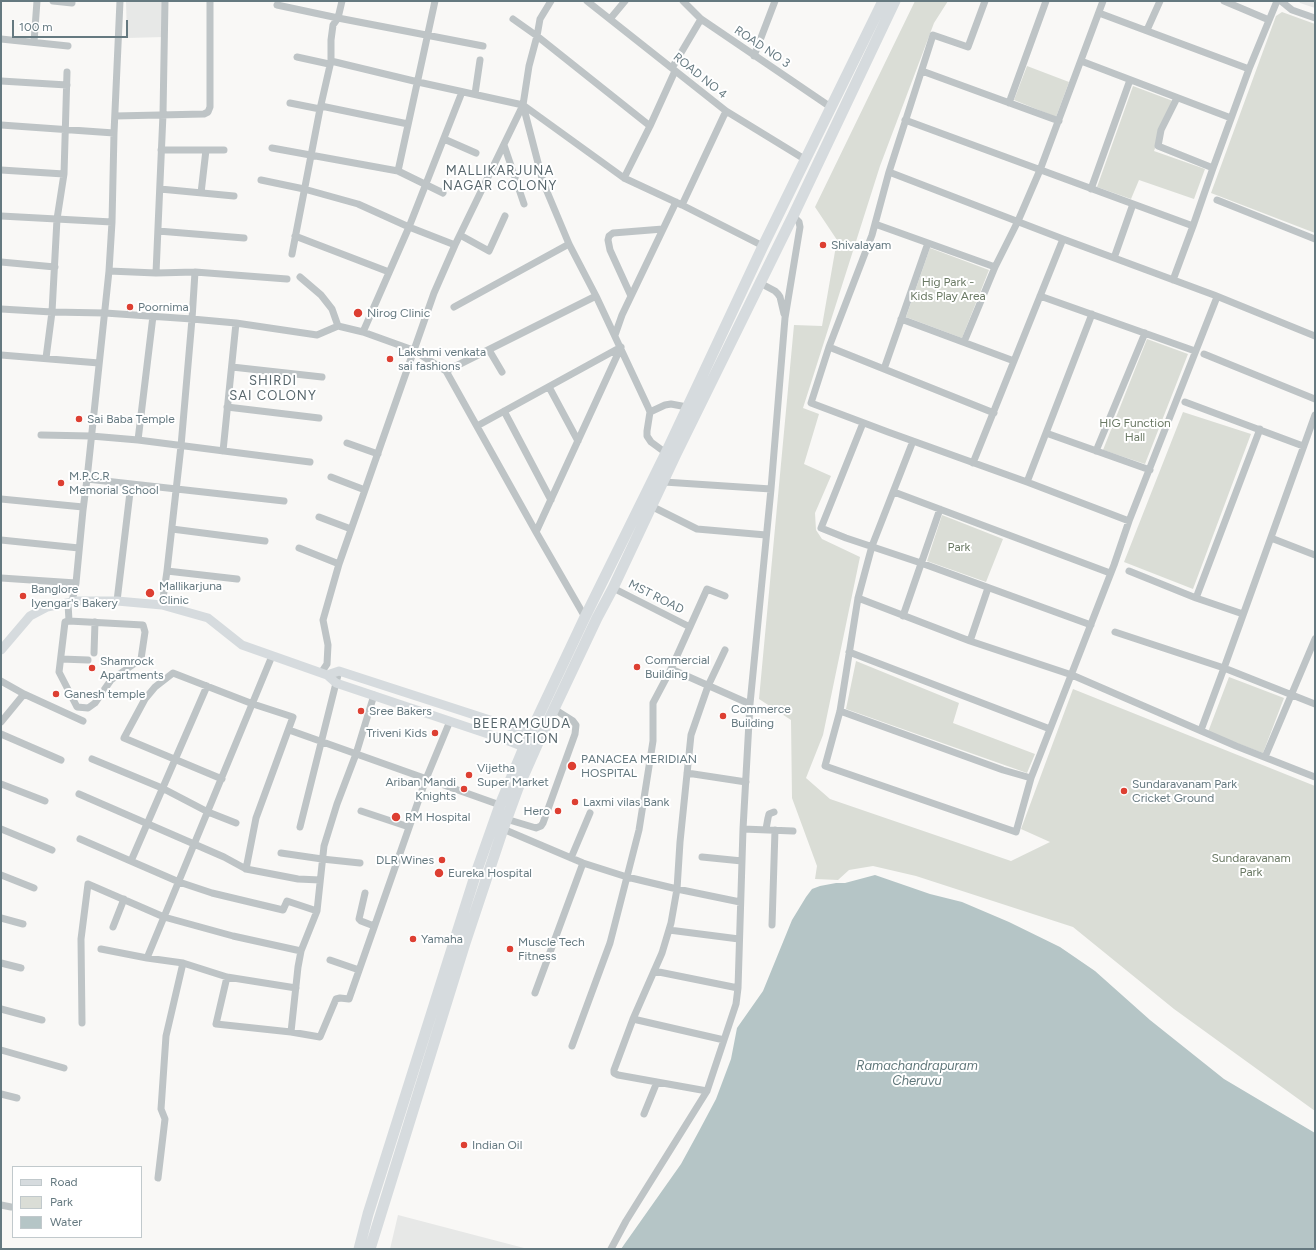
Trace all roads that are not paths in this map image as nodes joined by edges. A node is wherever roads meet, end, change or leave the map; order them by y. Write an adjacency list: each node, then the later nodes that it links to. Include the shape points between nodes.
1 (37, 1): 36 (street)
2 (53, 1): 21 (street)
3 (120, 1): 62 (street)
4 (165, 1): 61 (street)
5 (210, 1): 61 (street, via 208,112)
6 (342, 1): 25 (street)
7 (435, 1): 33 (street)
8 (551, 1): 34 (street, via 540,19)
9 (587, 1): 28 (street, ROAD NO 4)
10 (625, 1): 28 (street)
11 (683, 1): 29 (street, ROAD NO 3)
12 (774, 1): 39 (street)
13 (895, 1): 23 (highway)
14 (985, 1): 46 (street, via 968,48 933,35)
15 (1046, 1): 56 (street)
16 (1104, 1): 24 (street)
17 (1160, 1): 32 (street)
18 (1224, 1): 30 (street)
19 (1277, 1): 30 (street)
20 (1281, 1): 26 (street, via 1292,10)
21 (72, 3)
22 (277, 5): 25 (street)
23 (884, 7): 31 (highway)
24 (1099, 13): 32 (street); 42 (street)
25 (338, 18): 33 (street); 43 (street, via 333,25)
26 (1315, 18)
27 (513, 19): 34 (street)
28 (610, 19): 45 (street, ROAD NO 4)
29 (701, 19): 39 (street, ROAD NO 3); 45 (street)
30 (1269, 20): 44 (street)
31 (876, 28): 59 (highway); 101 (highway)
32 (1148, 30): 44 (street)
33 (427, 36): 38 (street); 50 (street)
34 (537, 36): 57 (street); 68 (street)
35 (1, 39): 36 (street)
36 (34, 42): 37 (street)
37 (68, 46)
38 (483, 46)
39 (754, 56): 59 (street, ROAD NO 3)
40 (297, 57): 43 (street)
41 (480, 60): 53 (street)
42 (1081, 61): 48 (street); 65 (street)
43 (330, 62): 50 (street); 58 (street)
44 (1249, 69): 63 (street)
45 (674, 70): 60 (street, ROAD NO 4); 68 (street)
46 (922, 71): 56 (street); 64 (street)
47 (67, 72): 51 (street)
48 (1130, 80): 54 (street); 91 (street)
49 (1, 81): 51 (street)
50 (418, 82): 52 (street); 66 (street)
51 (67, 85): 69 (street)
52 (462, 92): 53 (street); 71 (street)
53 (474, 94): 57 (street)
54 (1177, 98): 63 (street); 80 (street, via 1161,130 1158,146)
55 (290, 103): 58 (street)
56 (1009, 103): 65 (street)
57 (523, 105): 72 (street); 86 (street); 116 (street, via 543,182)
58 (321, 108): 66 (street); 78 (street)
59 (832, 108): 79 (highway)
60 (726, 111): 79 (street, ROAD NO 4); 96 (street)
61 (163, 114): 62 (street); 74 (street)
62 (115, 116): 70 (street)
63 (1231, 118): 80 (street)
64 (905, 120): 82 (street); 84 (street)
65 (1059, 121): 82 (street)
66 (408, 124): 83 (street)
67 (1, 125): 69 (street)
68 (650, 126): 86 (street)
69 (65, 130): 70 (street); 85 (street)
70 (114, 133): 104 (street)
71 (444, 138): 77 (street); 88 (street)
72 (504, 145): 97 (street); 110 (street)
73 (272, 148): 78 (street)
74 (161, 150): 75 (street); 89 (street)
75 (206, 150): 76 (street); 92 (street)
76 (224, 150)
77 (476, 153)
78 (311, 156): 83 (street); 90 (street)
79 (806, 160): 118 (highway)
80 (1213, 168): 106 (street)
81 (1, 170): 85 (street)
82 (1040, 170): 91 (street); 103 (street)
83 (398, 171): 88 (street)
84 (889, 172): 103 (street); 105 (street)
85 (64, 174): 102 (street)
86 (624, 178): 96 (street)
87 (261, 180): 90 (street)
88 (426, 184): 93 (street); 107 (street)
89 (160, 189): 92 (street); 109 (street)
90 (304, 189): 107 (street, via 358,204); 111 (street)
91 (1091, 189): 98 (street)
92 (201, 193): 94 (street)
93 (443, 193)
94 (234, 196)
95 (1216, 200): 114 (street)
96 (679, 203): 108 (street); 118 (street)
97 (524, 204)
98 (1133, 204): 106 (street); 120 (street)
99 (1, 216): 102 (street)
100 (505, 216): 110 (street, via 489,251)
101 (793, 216): 131 (highway); 142 (street, via 800,226)
102 (57, 219): 104 (street); 122 (street)
103 (1018, 221): 113 (street); 123 (street)
104 (112, 222): 124 (street)
105 (875, 224): 115 (street); 153 (street)
106 (1193, 226): 130 (street)
107 (409, 227): 117 (street); 126 (street)
108 (663, 229): 133 (street); 133 (street, via 613,233 609,236 610,250)
109 (158, 231): 112 (street); 127 (street)
110 (460, 235): 117 (street)
111 (295, 236): 119 (street); 126 (street)
112 (244, 238)
113 (1063, 239): 120 (street); 134 (street)
114 (1315, 239)
115 (928, 243): 123 (street); 144 (street)
116 (569, 244): 132 (street); 136 (street)
117 (455, 245): 154 (street)
118 (763, 246): 171 (highway)
119 (292, 254)
120 (1114, 258): 130 (street)
121 (1, 262): 122 (street)
122 (55, 267): 138 (street)
123 (995, 267): 151 (street)
124 (109, 271): 127 (street); 139 (street)
125 (195, 272): 127 (street); 129 (street); 143 (street)
126 (389, 272): 147 (street)
127 (156, 273)
128 (300, 277): 146 (street, via 321,295 332,309)
129 (287, 279)
130 (1173, 280): 135 (street)
131 (760, 283): 142 (street, via 778,294); 198 (highway)
132 (596, 296): 149 (street); 155 (street)
133 (631, 296): 149 (street)
134 (1040, 296): 140 (street); 160 (street)
135 (1217, 297): 150 (street); 156 (street)
136 (454, 306)
137 (1, 309): 138 (street)
138 (52, 312): 139 (street); 159 (street)
139 (105, 313): 141 (street); 161 (street)
140 (1092, 314): 148 (street); 180 (street)
141 (153, 316): 143 (street); 183 (street)
142 (785, 318): 201 (street)
143 (192, 319): 145 (street); 187 (street)
144 (901, 319): 151 (street); 163 (street)
145 (236, 323): 146 (street, via 317,335); 162 (street)
146 (338, 326): 147 (street)
147 (363, 332): 154 (street)
148 (1145, 333): 156 (street); 190 (street)
149 (615, 335): 152 (street)
150 (1315, 336)
151 (964, 342): 160 (street)
152 (621, 347): 167 (street); 173 (street); 184 (street)
153 (829, 347): 163 (street); 177 (street, via 811,403)
154 (413, 350): 164 (street); 192 (street)
155 (489, 350): 164 (street); 165 (street)
156 (1195, 351): 195 (street)
157 (1204, 354): 168 (street)
158 (1, 355): 159 (street)
159 (46, 358): 161 (street)
160 (1014, 361): 174 (street)
161 (99, 363): 182 (street)
162 (232, 367): 166 (street); 170 (street)
163 (884, 369): 174 (street)
164 (446, 371): 178 (street)
165 (502, 372)
166 (322, 377)
167 (549, 387): 172 (street); 184 (street)
168 (1315, 400)
169 (1185, 402): 179 (street)
170 (227, 407): 176 (street); 189 (street)
171 (687, 407): 173 (street, via 671,404); 191 (highway)
172 (504, 411): 178 (street); 206 (street)
173 (650, 412): 191 (street, via 647,436)
174 (994, 413): 194 (street)
175 (1315, 415): 188 (street)
176 (319, 418)
177 (863, 423): 185 (street); 222 (street, via 821,528)
178 (477, 426): 216 (street)
179 (1260, 429): 188 (street); 238 (street)
180 (1046, 434): 190 (street); 199 (street)
181 (40, 435): 182 (street)
182 (92, 436): 183 (street); 197 (street)
183 (138, 440): 187 (street)
184 (578, 441): 206 (street)
185 (913, 441): 194 (street); 204 (street)
186 (347, 443): 192 (street)
187 (181, 446): 189 (street); 202 (street)
188 (1303, 446): 218 (street)
189 (223, 451): 193 (street)
190 (1096, 451): 195 (street)
191 (666, 453): 213 (highway)
192 (378, 454): 203 (street)
193 (310, 462)
194 (973, 463): 199 (street)
195 (1150, 470): 212 (street)
196 (331, 477): 203 (street)
197 (87, 479): 200 (street); 209 (street)
198 (664, 482): 201 (street); 208 (highway)
199 (1027, 482): 212 (street)
200 (131, 484): 202 (street); 239 (street)
201 (771, 488): 217 (street)
202 (176, 489): 207 (street); 214 (street)
203 (365, 490): 215 (street)
204 (894, 492): 210 (street); 222 (street)
205 (1, 499): 209 (street)
206 (551, 500): 216 (street)
207 (284, 501)
208 (651, 506): 213 (highway); 217 (street, via 697,529)
209 (83, 507): 223 (street)
210 (940, 509): 227 (street); 230 (street)
211 (319, 518): 215 (street)
212 (1129, 521): 230 (street)
213 (638, 522): 219 (highway)
214 (172, 529): 221 (street); 228 (street)
215 (351, 529): 226 (street)
216 (536, 532): 244 (street)
217 (766, 535): 272 (street)
218 (1271, 538): 225 (street); 242 (street)
219 (630, 539): 234 (highway); 244 (highway)
220 (1, 540): 223 (street)
221 (265, 541)
222 (872, 546): 227 (street); 237 (street)
223 (79, 548): 233 (street)
224 (299, 548): 226 (street)
225 (1315, 555)
226 (339, 564): 262 (street, via 323,620 328,645)
227 (921, 564): 235 (street); 243 (street)
228 (167, 571): 232 (street); 241 (street)
229 (1129, 571): 238 (street)
230 (1110, 573): 247 (street)
231 (1, 578): 233 (street)
232 (237, 579)
233 (76, 584): 240 (street)
234 (613, 588): 248 (street, MST ROAD); 274 (highway)
235 (988, 588): 247 (street); 251 (street)
236 (725, 596): 248 (street, via 707,589)
237 (858, 598): 243 (street); 254 (street)
238 (1196, 598): 242 (street)
239 (117, 601): 240 (main road); 241 (main road)
240 (70, 602): 245 (street); 252 (main road, via 47,607 30,616)
241 (162, 605): 256 (main road, via 208,618 242,645)
242 (1243, 614): 259 (street)
243 (903, 616): 251 (street)
244 (585, 617): 282 (highway)
245 (69, 620): 246 (street); 257 (street, via 65,622)
246 (95, 622): 255 (street); 257 (street, via 143,625 145,632 141,659 111,680 95,703 88,708 76,707 59,672)
247 (1091, 625): 263 (street)
248 (690, 627): 260 (street)
249 (1115, 632): 259 (street)
250 (1315, 639): 269 (street)
251 (970, 641): 263 (street)
252 (1, 650)
253 (725, 650): 267 (street)
254 (849, 652): 275 (street); 279 (street)
255 (94, 653)
256 (272, 656): 262 (main road); 271 (street)
257 (61, 659): 258 (street)
258 (88, 660)
259 (1224, 668): 269 (street); 281 (street)
260 (671, 669): 267 (street); 329 (street, via 653,703 654,741 639,830)
261 (339, 671): 262 (main road); 265 (street); 282 (main road)
262 (324, 674): 265 (main road)
263 (1072, 675): 279 (street); 281 (street)
264 (1, 681): 268 (street)
265 (336, 682): 270 (main road); 284 (street)
266 (207, 686): 271 (street); 289 (street); 289 (street, via 173,673 145,699 124,738)
267 (708, 686): 272 (street); 291 (street, via 691,735)
268 (24, 694): 276 (street); 278 (street)
269 (1291, 694): 273 (street); 287 (street)
270 (374, 695): 277 (main road); 286 (street)
271 (253, 704): 280 (street, via 293,717); 294 (street)
272 (750, 704): 296 (street)
273 (1315, 704)
274 (554, 709): 308 (highway); 308 (street, via 576,725 543,823 536,828)
275 (840, 711): 293 (street); 293 (street, via 825,766 1016,832)
276 (83, 721)
277 (450, 721): 285 (main road); 295 (street)
278 (1, 722)
279 (1050, 729): 293 (street)
280 (289, 730): 284 (street); 327 (street, via 256,818)
281 (1201, 730): 287 (street)
282 (530, 733): 285 (highway)
283 (1, 734): 290 (street)
284 (322, 742): 286 (street); 309 (street)
285 (524, 747): 301 (highway)
286 (356, 754): 295 (street); 322 (street, via 337,804)
287 (1265, 757): 292 (street)
288 (92, 759): 298 (street)
289 (175, 759): 294 (street); 298 (street)
290 (61, 760)
291 (687, 773): 296 (street); 333 (street)
292 (1315, 777)
293 (1031, 778)
294 (222, 779): 303 (street)
295 (426, 779): 301 (street); 310 (street)
296 (746, 782): 312 (street)
297 (1, 784): 300 (street)
298 (162, 788): 303 (street); 307 (street)
299 (79, 794): 307 (street)
300 (45, 801)
301 (500, 805): 346 (highway, via 476,872)
302 (362, 811): 310 (street)
303 (208, 812): 306 (street); 317 (street)
304 (774, 812): 313 (street, via 769,814)
305 (590, 813): 321 (street)
306 (236, 823)
307 (147, 824): 317 (street); 324 (street)
308 (504, 824): 321 (street); 346 (highway)
309 (300, 827)
310 (409, 827): 342 (street)
311 (1, 829): 318 (street)
312 (743, 829): 313 (street); 323 (street)
313 (766, 829): 314 (street)
314 (775, 830): 315 (street); 341 (street)
315 (793, 831)
316 (80, 839): 324 (street)
317 (194, 845): 327 (street); 331 (street)
318 (52, 850)
319 (281, 853): 322 (street)
320 (702, 857): 323 (street)
321 (571, 858): 325 (street)
322 (322, 860): 326 (street); 330 (street)
323 (742, 860): 336 (street)
324 (131, 861): 331 (street)
325 (583, 863): 329 (street); 359 (street)
326 (360, 864)
327 (246, 869): 330 (street)
328 (1, 875): 332 (street)
329 (627, 877): 333 (street); 366 (street, via 610,943)
330 (320, 880): 337 (street)
331 (179, 882): 337 (street, via 212,893 283,910 287,901); 338 (street)
332 (34, 888)
333 (677, 889): 336 (street); 344 (street)
334 (365, 893): 342 (street, via 359,919)
335 (124, 899): 338 (street); 343 (street); 363 (street, via 88,884 81,939)
336 (740, 902): 345 (street)
337 (317, 911): 348 (street)
338 (164, 917): 348 (street); 349 (street)
339 (1, 918): 340 (street)
340 (23, 924)
341 (772, 925)
342 (374, 926): 354 (street)
343 (114, 927)
344 (669, 930): 345 (street); 355 (street)
345 (739, 939): 358 (street)
346 (458, 946): 377 (highway); 378 (highway)
347 (101, 949): 349 (street)
348 (301, 951): 357 (street)
349 (147, 958): 352 (street)
350 (330, 960): 354 (street)
351 (1, 962): 353 (street)
352 (183, 963): 356 (street); 374 (street, via 166,1036 161,1109 165,1119)
353 (21, 968)
354 (359, 970): 364 (street, via 349,999 336,999 320,1037)
355 (654, 971): 358 (street); 361 (street)
356 (227, 977): 357 (street); 364 (street, via 216,1024)
357 (296, 988): 364 (street)
358 (738, 988): 365 (street, via 736,1004)
359 (535, 993)
360 (1, 1009): 362 (street)
361 (633, 1019): 365 (street); 369 (street, via 614,1073)
362 (42, 1020)
363 (82, 1023)
364 (291, 1032)
365 (724, 1040): 370 (street)
366 (572, 1046)
367 (1, 1050): 368 (street)
368 (64, 1068)
369 (657, 1082): 370 (street); 373 (street)
370 (707, 1091): 379 (street)
371 (1, 1094): 372 (street)
372 (17, 1098)
373 (644, 1114)
374 (158, 1178)
375 (1, 1205): 376 (street)
376 (11, 1207)
377 (358, 1249)
378 (370, 1249)
379 (611, 1249)

